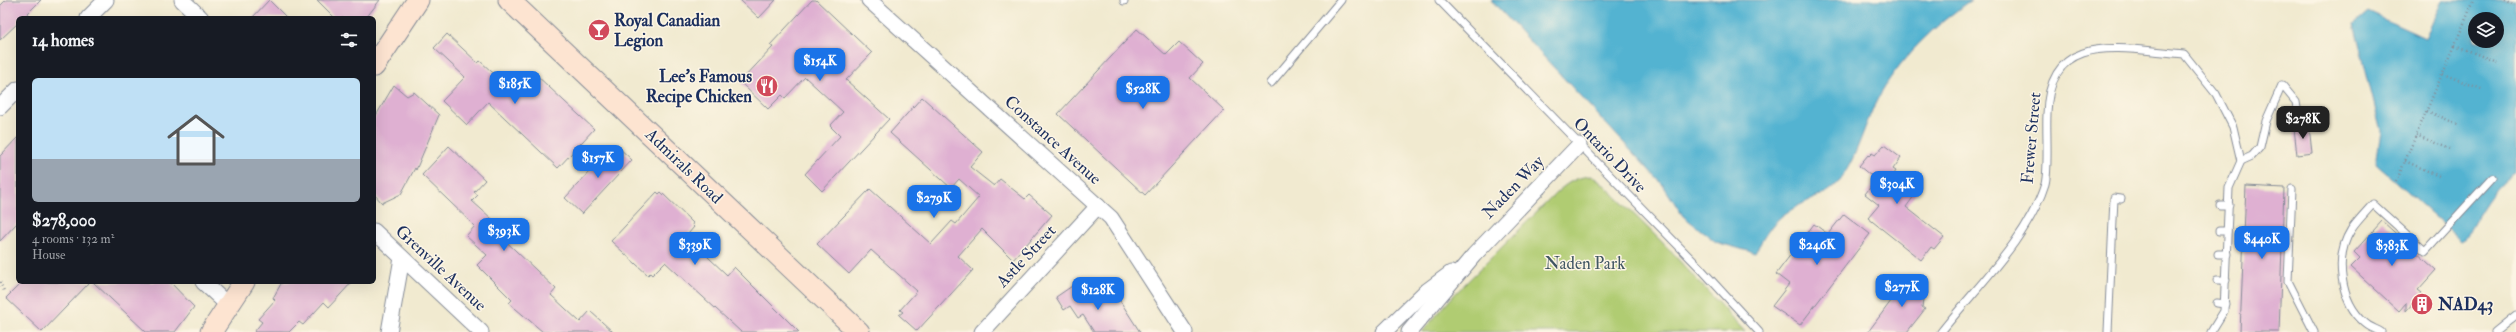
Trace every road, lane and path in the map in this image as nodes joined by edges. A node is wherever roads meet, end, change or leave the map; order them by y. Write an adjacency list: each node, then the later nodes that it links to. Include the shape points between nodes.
1 (106, 0): 11 (street)
2 (182, 0): 12 (street)
3 (418, 0): 15 (main road)
4 (869, 0): 34 (street, Constance Avenue)
5 (1341, 0): 17 (lane)
6 (1439, 0): 23 (lane, Ontario Drive)
7 (2474, 0): 13 (path)
8 (2505, 0): 10 (path)
9 (512, 1): 56 (main road, Admirals Road)
10 (2516, 4)
11 (90, 16)
12 (199, 16)
13 (2455, 44): 14 (path); 16 (path)
14 (2496, 62)
15 (376, 63)
16 (2443, 74): 18 (path); 19 (path)
17 (1270, 83)
18 (2484, 90)
19 (2427, 111): 21 (path); 22 (path)
20 (2299, 120): 25 (lane, via 2296,102 2282,85 2266,121 2260,147 2252,156)
21 (2460, 126)
22 (2416, 135): 24 (path); 26 (path)
23 (1579, 145): 40 (street, Naden Way); 61 (lane, Ontario Drive)
24 (2450, 148)
25 (2241, 161): 33 (lane, via 2229,188); 62 (lane, Frewer Street, via 2233,127 2216,94 2184,54 2099,48 2077,54 2064,65 2051,84 2047,105 2045,183 2035,209 2020,234)
26 (2405, 161): 27 (path); 29 (path)
27 (2439, 176)
28 (2492, 178): 65 (lane, via 2425,251 2373,204 2351,229 2344,244 2342,280 2353,309 2365,323)
29 (2396, 182)
30 (2292, 189): 64 (lane, via 2288,281)
31 (2121, 199): 63 (lane, via 2114,198 2116,225 2112,322)
32 (2220, 205): 33 (lane)
33 (2228, 205): 36 (lane)
34 (1098, 206): 57 (street, Astle Street); 58 (street, Constance Avenue, via 1112,218)
35 (2219, 231): 36 (lane)
36 (2227, 231): 39 (lane)
37 (376, 233): 41 (street, Grenville Avenue)
38 (2218, 254): 39 (lane)
39 (2227, 254): 43 (lane)
40 (1474, 255): 59 (street, Naden Way, via 1424,293); 60 (street, Naden Way)
41 (402, 258): 54 (street); 55 (street, Grenville Avenue)
42 (2217, 280): 43 (lane)
43 (2226, 280): 49 (lane)
44 (0, 282): 47 (path)
45 (205, 284): 50 (street)
46 (243, 284): 50 (main road)
47 (4, 291)
48 (2217, 303): 49 (lane)
49 (2225, 304): 52 (lane, via 2224,311)
50 (229, 306): 53 (main road)
51 (2516, 315): 66 (lane)
52 (2211, 331)
53 (211, 332)
54 (389, 332)
55 (481, 332)
56 (859, 332)
57 (982, 332)
58 (1185, 332)
59 (1384, 332)
60 (1409, 332)
61 (1759, 332)
62 (1941, 332)
63 (2108, 332)
64 (2314, 332)
65 (2381, 332)
66 (2495, 332)

